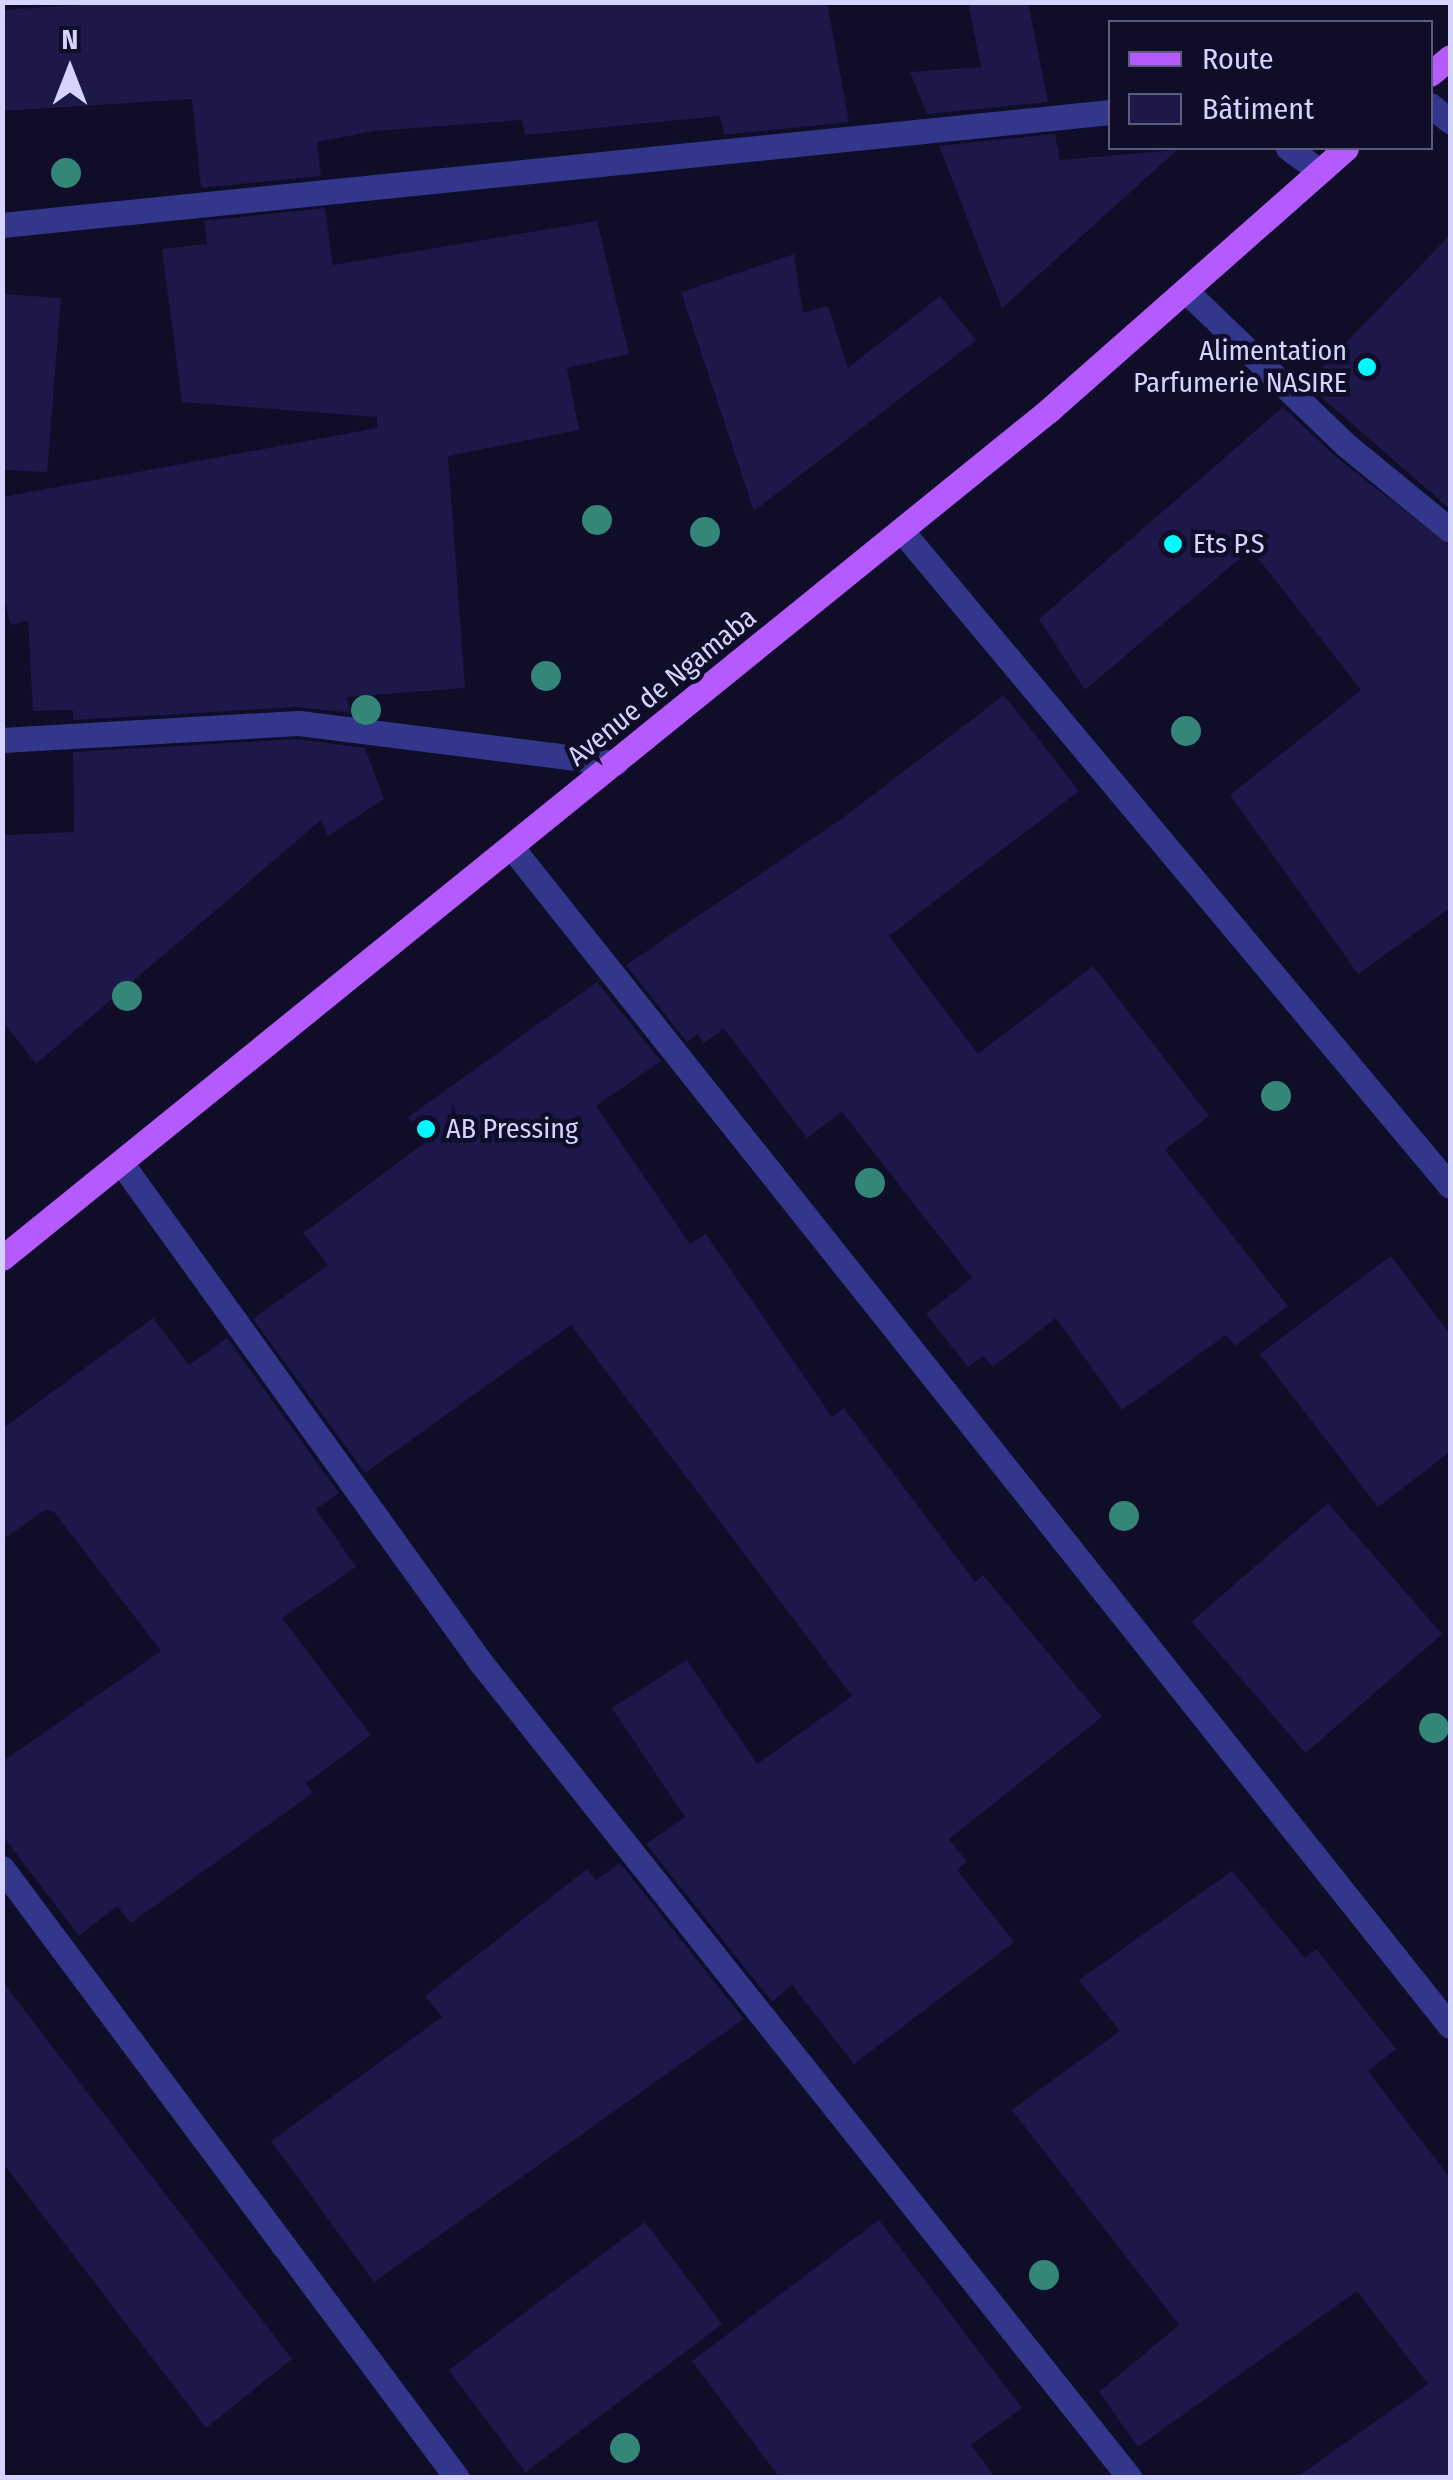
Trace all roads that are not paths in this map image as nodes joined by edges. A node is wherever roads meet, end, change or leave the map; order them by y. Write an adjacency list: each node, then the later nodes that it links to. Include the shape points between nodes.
1 (1108, 112): 5 (street)
2 (1291, 150): 4 (street)
3 (1344, 150): 4 (main road, Avenue de Ngamaba)
4 (1320, 170): 6 (main road, Avenue de Ngamaba)
5 (2, 225)
6 (1186, 291): 7 (main road, Avenue de Ngamaba); 8 (street, via 1346,445)
7 (901, 530): 10 (main road, Avenue de Ngamaba); 13 (street)
8 (1450, 530)
9 (2, 740): 10 (street, via 298,722)
10 (615, 764): 11 (main road, Avenue de Ngamaba)
11 (514, 849): 12 (main road, Avenue de Ngamaba); 16 (street)
12 (122, 1164): 14 (main road, Avenue de Ngamaba); 18 (street, via 482,1664)
13 (1450, 1186)
14 (2, 1258)
15 (2, 1868): 17 (street)
16 (1450, 2026)
17 (457, 2478)
18 (1130, 2478)

